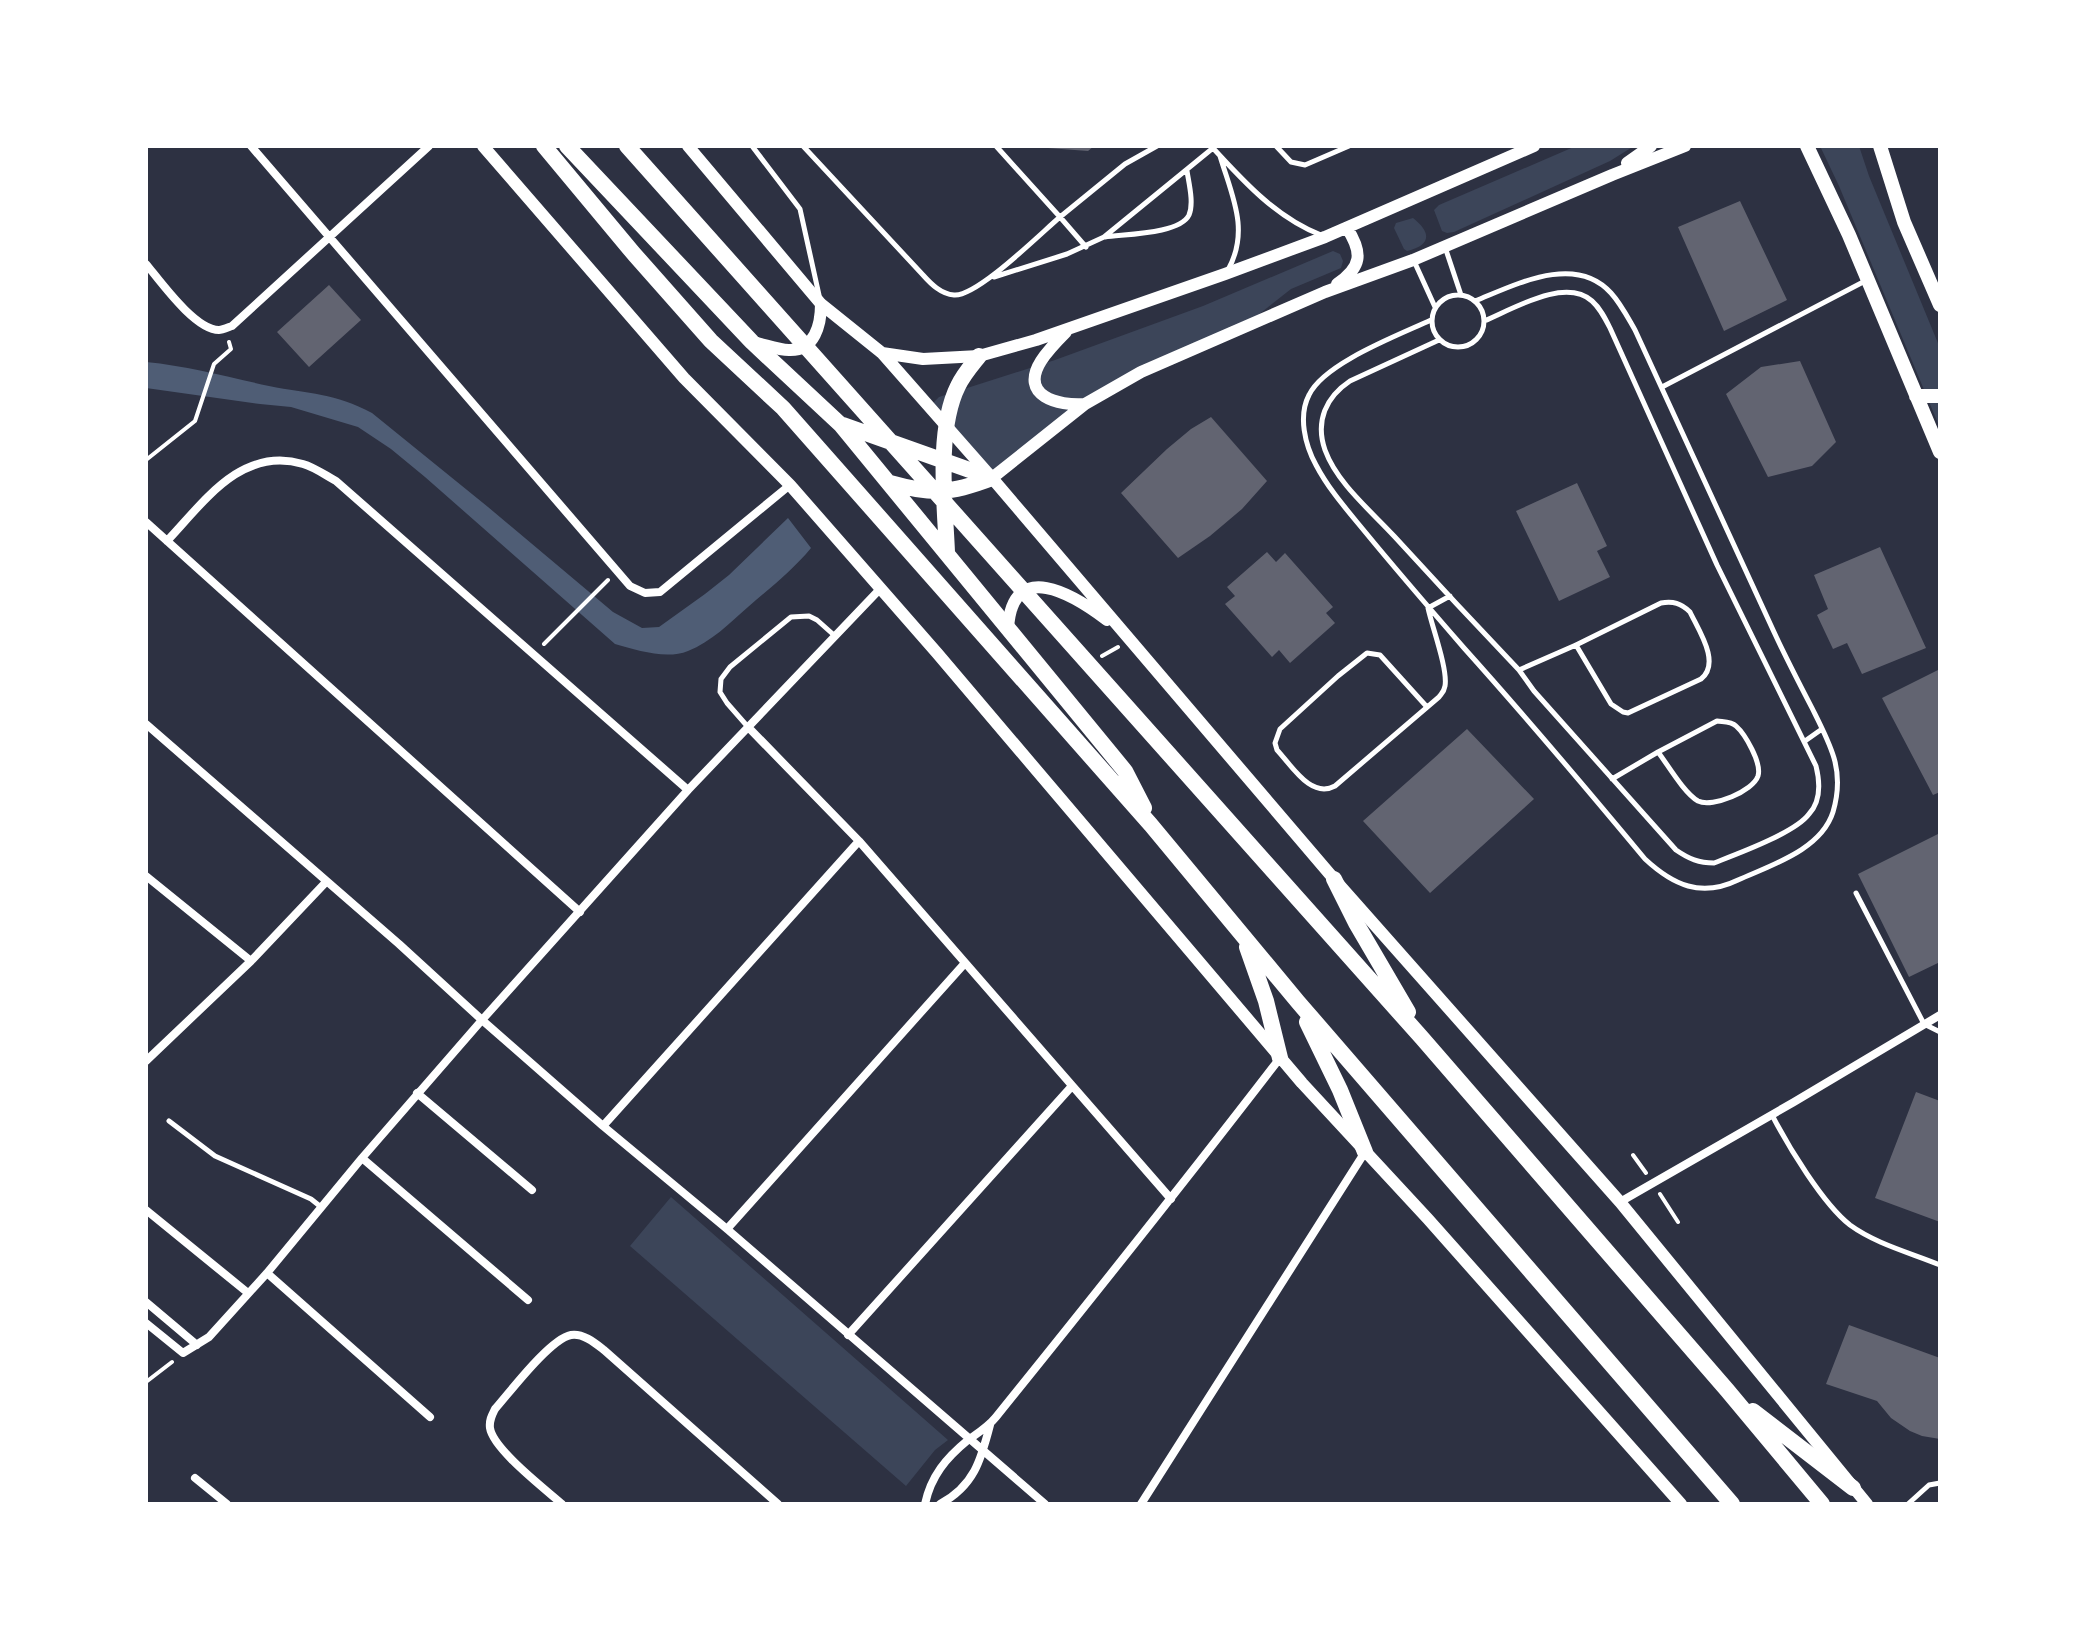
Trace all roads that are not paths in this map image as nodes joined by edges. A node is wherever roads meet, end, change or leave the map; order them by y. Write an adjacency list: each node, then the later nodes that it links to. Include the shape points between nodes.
1 (251, 146): 25 (street)
2 (429, 146): 25 (street)
3 (483, 146): 58 (street, via 684,378)
4 (544, 146): 79 (highway, via 711,341 783,408)
5 (567, 146): 45 (highway)
6 (627, 146): 94 (highway)
7 (688, 146): 38 (street)
8 (752, 146): 38 (lane, via 800,209)
9 (803, 146): 33 (lane, via 940,291 958,296)
10 (996, 146): 23 (lane)
11 (1157, 146): 23 (lane, via 1125,164)
12 (1276, 146): 13 (lane, via 1291,162 1305,165)
13 (1349, 146)
14 (1651, 146): 22 (street)
15 (1685, 146): 22 (street)
16 (1807, 146): 34 (main road)
17 (1880, 146): 39 (main road, via 1904,222)
18 (1212, 147): 20 (lane); 21 (lane)
19 (1527, 147): 24 (street)
20 (1220, 155): 27 (lane, via 1280,214); 32 (lane, via 1239,232)
21 (1187, 170): 26 (lane); 26 (lane, via 1191,204 1183,223)
22 (1612, 175): 28 (street)
23 (1060, 217): 29 (lane); 33 (lane)
24 (1347, 228): 27 (street); 35 (street, via 1357,247 1353,272)
25 (330, 236): 31 (street, via 232,326 221,330 196,320); 58 (street, via 630,586 660,592)
26 (1104, 237): 29 (lane)
27 (1325, 237): 32 (street)
28 (1444, 246): 30 (street); 36 (lane)
29 (1086, 247): 33 (lane)
30 (1413, 260): 35 (street); 40 (lane)
31 (146, 264)
32 (1225, 274): 43 (street)
33 (989, 279)
34 (1867, 279): 48 (lane); 49 (main road)
35 (1325, 292): 51 (street, via 1141,372)
36 (1461, 295): 37 (lane); 40 (lane)
37 (1475, 301): 42 (lane); 48 (lane, via 1551,274 1583,276 1609,291 1618,303)
38 (821, 304): 45 (street, via 817,332 805,347 791,350); 46 (street)
39 (1940, 305)
40 (1435, 307): 41 (lane)
41 (1431, 320): 44 (lane); 65 (lane, via 1318,381 1309,394 1304,425 1309,449 1330,488)
42 (1484, 321): 44 (lane, via 1479,337 1467,346 1452,347); 75 (lane, via 1563,291 1579,293 1601,310 1717,565)
43 (1068, 329): 47 (street); 51 (street, via 1040,362 1036,384 1051,401)
44 (1439, 340): 64 (lane, via 1338,389 1329,399 1321,431 1325,450 1348,486)
45 (752, 342): 52 (highway)
46 (882, 353): 47 (street, via 923,359); 53 (street)
47 (979, 356): 53 (highway, via 958,386)
48 (1662, 387): 74 (lane)
49 (1916, 396): 50 (main road); 54 (main road)
50 (1940, 396)
51 (1085, 404): 56 (street)
52 (841, 425): 55 (highway); 57 (highway)
53 (946, 427): 55 (highway); 56 (street)
54 (1940, 452)
55 (945, 462): 56 (highway); 59 (highway)
56 (992, 478): 59 (highway); 68 (street)
57 (890, 483): 59 (highway); 62 (highway)
58 (790, 485): 63 (street)
59 (945, 493): 62 (highway)
60 (146, 522): 61 (street)
61 (167, 541): 78 (street, via 226,479 244,468 284,460 306,465 336,481); 85 (street)
62 (947, 552): 66 (highway)
63 (880, 589): 67 (street); 95 (street)
64 (1450, 596): 65 (lane); 70 (lane)
65 (1428, 608): 71 (lane, via 1445,682 1443,693); 74 (lane, via 1645,859 1688,887 1733,883 1794,854 1824,831 1833,814 1837,775)
66 (1008, 629): 68 (street, via 1019,596 1044,587 1072,596); 79 (highway, via 1125,771)
67 (835, 636): 73 (street); 73 (lane, via 809,616 791,617 730,667 720,692)
68 (1129, 637): 82 (street)
69 (1576, 645): 69 (lane, via 1661,603 1677,602 1690,612 1709,656 1709,671 1628,713 1611,704); 70 (lane)
70 (1519, 670): 77 (lane)
71 (1427, 707): 71 (lane, via 1329,789 1306,782 1275,743 1280,729 1367,653 1380,655)
72 (146, 724): 83 (street)
73 (749, 728): 78 (street); 80 (street)
74 (1822, 729): 75 (lane)
75 (1805, 741): 77 (lane, via 1819,779 1810,814 1798,825 1714,863 1688,859 1676,850)
76 (1658, 752): 76 (lane, via 1709,724 1728,722 1757,757 1758,777 1723,800 1701,802); 77 (lane)
77 (1612, 779)
78 (688, 790): 85 (street)
79 (1151, 825): 86 (highway)
80 (859, 841): 88 (street); 101 (street)
81 (146, 876): 87 (street)
82 (1334, 879): 94 (highway); 106 (street)
83 (326, 882): 87 (street); 91 (street)
84 (1856, 893): 92 (lane)
85 (580, 912): 91 (street)
86 (1242, 934): 89 (highway); 95 (highway)
87 (251, 961): 96 (street)
88 (965, 963): 97 (street); 109 (street)
89 (1298, 1002): 102 (highway); 134 (highway)
90 (1940, 1015): 92 (street)
91 (482, 1020): 98 (street); 101 (street)
92 (1924, 1024): 93 (lane); 99 (street)
93 (1940, 1032)
94 (1422, 1038): 118 (highway)
95 (1280, 1058): 102 (street); 105 (street)
96 (146, 1061)
97 (1072, 1086): 105 (street); 116 (street)
98 (417, 1093): 103 (street); 104 (street)
99 (1772, 1115): 106 (street); 110 (lane, via 1839,1215 1865,1234)
100 (169, 1121): 107 (lane, via 215,1156)
101 (603, 1126): 109 (street)
102 (1365, 1152): 132 (street); 133 (street)
103 (362, 1158): 107 (street); 113 (street)
104 (532, 1190)
105 (1171, 1199): 120 (street)
106 (1620, 1202): 125 (street)
107 (321, 1207): 111 (street)
108 (146, 1210): 112 (street)
109 (727, 1229): 116 (street)
110 (1940, 1265)
111 (267, 1273): 112 (street); 119 (street)
112 (248, 1293): 117 (street)
113 (528, 1300)
114 (146, 1302): 117 (street)
115 (146, 1323): 117 (street, via 183,1353)
116 (848, 1335): 121 (street)
117 (197, 1345)
118 (1727, 1390): 125 (highway); 135 (highway)
119 (430, 1417)
120 (990, 1425): 121 (street); 122 (street)
121 (969, 1440): 122 (street); 129 (street, via 939,1469)
122 (983, 1452): 130 (street, via 970,1480); 131 (street)
123 (195, 1478): 126 (street)
124 (1940, 1483): 137 (lane, via 1929,1485)
125 (1853, 1488): 136 (street)
126 (227, 1504)
127 (562, 1504): 128 (street, via 505,1452 489,1426 495,1409 553,1345 580,1335 604,1350)
128 (778, 1504)
129 (925, 1504)
130 (940, 1504)
131 (1045, 1504)
132 (1141, 1504)
133 (1681, 1504)
134 (1732, 1504)
135 (1822, 1504)
136 (1867, 1504)
137 (1908, 1504)

